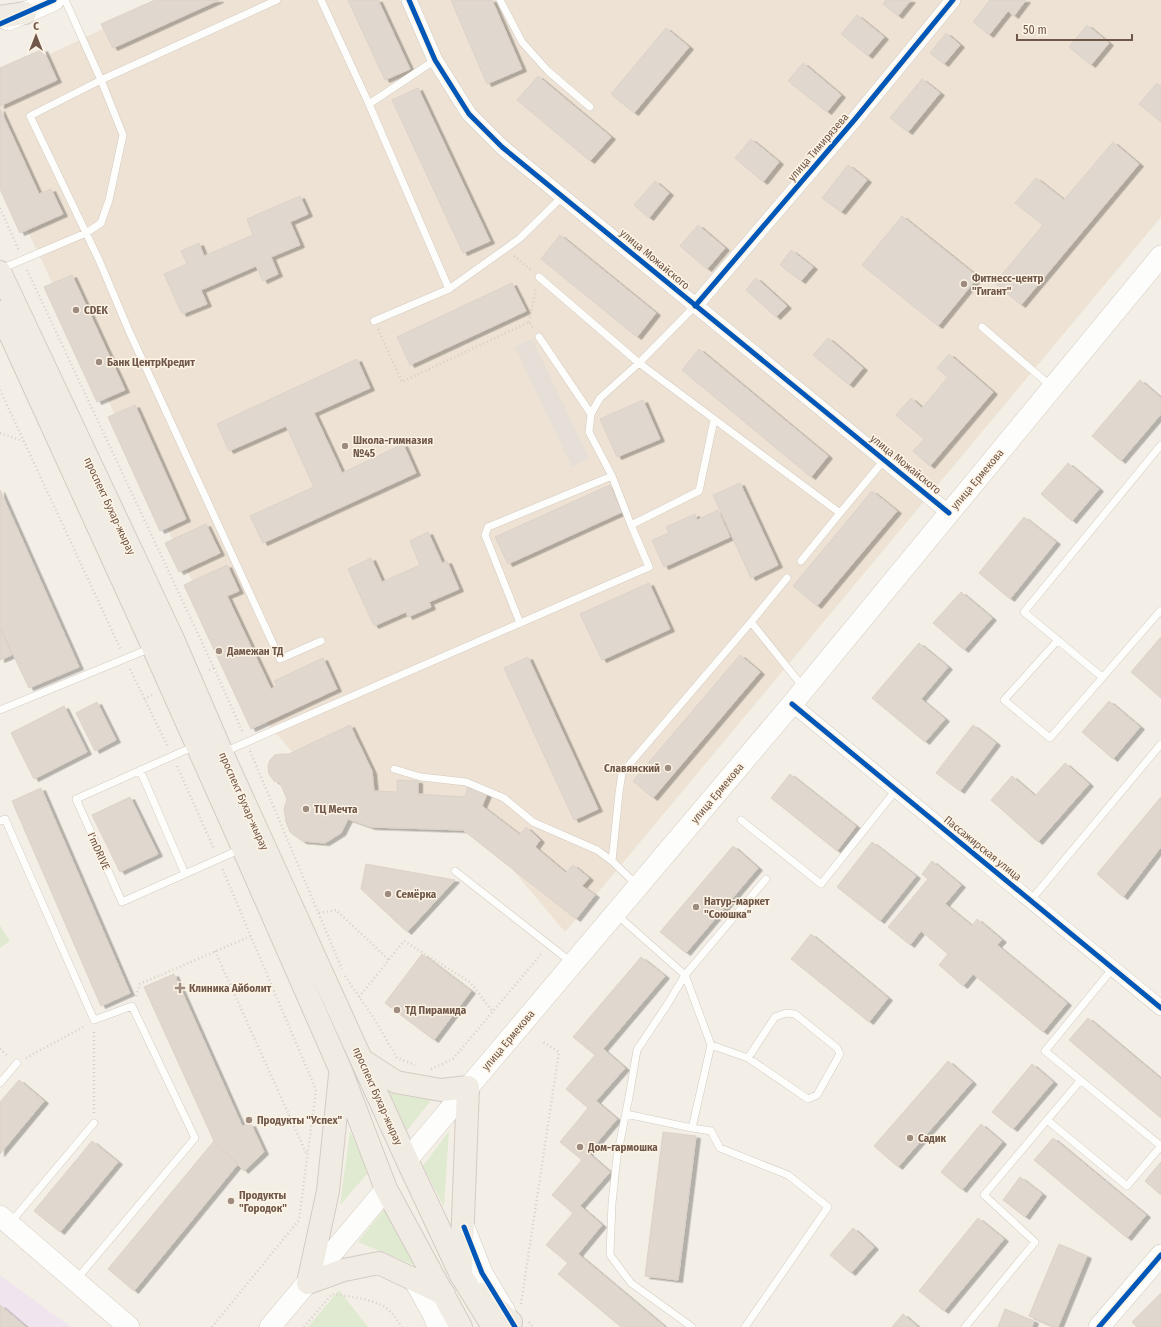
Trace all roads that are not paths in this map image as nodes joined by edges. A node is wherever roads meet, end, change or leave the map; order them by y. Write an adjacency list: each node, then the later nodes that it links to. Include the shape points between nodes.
1 (54, 0): 8 (main road)
2 (65, 0): 12 (lane)
3 (277, 0): 12 (lane)
4 (321, 0): 13 (lane)
5 (410, 0): 11 (street, улица Можайского)
6 (500, 0): 14 (lane, via 522,42 548,71)
7 (953, 0): 21 (street, улица Тимирязева)
8 (25, 13): 9 (main road); 10 (main road)
9 (0, 17)
10 (0, 24)
11 (435, 60): 13 (lane); 15 (street, улица Можайского, via 469,114 502,147)
12 (101, 80): 16 (lane, via 123,134 109,200 101,223); 16 (lane, via 30,116)
13 (369, 104): 20 (lane)
14 (590, 107)
15 (563, 196): 20 (lane, via 519,239); 21 (street, улица Можайского)
16 (86, 233): 18 (lane); 43 (lane, via 280,659)
17 (1156, 266): 27 (main road, улица Ермекова)
18 (0, 271): 41 (main road, проспект Бухар-жырау)
19 (539, 277): 26 (lane)
20 (449, 289): 23 (lane)
21 (695, 306): 26 (lane); 31 (street, улица Можайского)
22 (0, 312): 44 (main road, проспект Бухар-жырау)
23 (374, 321)
24 (982, 327): 27 (lane)
25 (539, 337): 28 (lane)
26 (639, 362): 28 (lane, via 600,398); 29 (lane)
27 (1053, 388): 34 (main road, улица Ермекова)
28 (591, 414): 32 (lane, via 589,432)
29 (714, 420): 33 (lane); 35 (lane, via 699,491)
30 (1161, 445): 42 (lane, via 1024,612)
31 (885, 459): 33 (lane); 34 (street, улица Можайского)
32 (612, 476): 35 (lane); 40 (lane, via 488,527 486,535)
33 (840, 513): 36 (lane)
34 (949, 513): 47 (main road, улица Ермекова)
35 (631, 525): 40 (lane, via 649,567)
36 (801, 561)
37 (787, 578): 39 (lane)
38 (1161, 610): 45 (lane)
39 (751, 622): 47 (lane); 58 (lane, via 622,773)
40 (520, 623): 51 (lane)
41 (173, 639): 44 (main road); 46 (main road, проспект Бухар-жырау)
42 (1058, 640): 45 (lane); 45 (lane, via 1004,700 1050,738)
43 (321, 642)
44 (153, 647): 46 (main road, проспект Бухар-жырау); 48 (lane)
45 (1102, 677)
46 (180, 683): 50 (main road, проспект Бухар-жырау); 51 (main road, проспект Бухар-жырау)
47 (798, 696): 54 (street, Пассажирская улица); 62 (main road, улица Ермекова)
48 (0, 710)
49 (1161, 744): 63 (lane)
50 (197, 745): 53 (lane, I'mDRIVE); 57 (main road, проспект Бухар-жырау)
51 (222, 753): 71 (main road, проспект Бухар-жырау)
52 (394, 768): 58 (lane, via 422,777 466,782 504,798 533,822 597,850)
53 (140, 770): 60 (lane); 60 (lane, I'mDRIVE, via 76,799 122,902)
54 (896, 790): 55 (lane, via 821,884); 63 (street, Пассажирская улица)
55 (741, 820)
56 (0, 821): 88 (lane, via 5,819 94,1020 132,1006 195,1138)
57 (243, 848): 60 (lane, I'mDRIVE); 73 (main road, проспект Бухар-жырау)
58 (612, 861): 62 (lane)
59 (455, 871): 65 (lane)
60 (186, 874)
61 (766, 879): 67 (lane)
62 (639, 887): 64 (main road, улица Ермекова)
63 (1031, 900): 66 (street, Пассажирская улица)
64 (616, 914): 65 (main road, улица Ермекова); 67 (lane)
65 (574, 964): 76 (main road, улица Ермекова)
66 (1113, 968): 68 (street, Пассажирская улица); 74 (lane, via 1045,1051)
67 (685, 975): 69 (lane); 77 (lane, via 636,1050)
68 (1161, 1008)
69 (711, 1045): 70 (lane); 80 (lane)
70 (748, 1058): 70 (lane, via 775,1017 786,1013 795,1014 837,1048 840,1054 817,1095 808,1099)
71 (362, 1060): 76 (main road, via 396,1082 441,1090); 81 (main road, проспект Бухар-жырау)
72 (17, 1063): 75 (lane)
73 (340, 1071): 82 (main road, проспект Бухар-жырау); 89 (main road, via 328,1191)
74 (1080, 1081): 78 (lane); 78 (lane, via 1161,1146 1127,1186)
75 (0, 1083)
76 (468, 1087): 81 (main road, улица Ермекова); 84 (main road)
77 (626, 1114): 80 (lane); 97 (lane, via 617,1157 610,1254 631,1283)
78 (1047, 1120): 99 (lane, via 984,1195 1035,1242)
79 (94, 1123): 83 (lane)
80 (692, 1128): 98 (lane, via 711,1131 720,1148 788,1175 828,1207)
81 (407, 1160): 82 (main road, улица Ермекова); 86 (main road, проспект Бухар-жырау)
82 (386, 1189): 89 (main road, улица Ермекова); 90 (main road, проспект Бухар-жырау)
83 (5, 1220): 88 (main road)
84 (464, 1227): 86 (main road); 91 (main road, via 482,1274)
85 (1161, 1255): 100 (main road)
86 (461, 1275): 91 (main road, проспект Бухар-жырау)
87 (413, 1278): 89 (main road, via 379,1264 344,1270); 90 (main road); 94 (main road)
88 (76, 1280): 92 (main road)
89 (308, 1283): 93 (main road, улица Ермекова)
90 (444, 1294): 95 (main road); 96 (main road, проспект Бухар-жырау)
91 (513, 1321)
92 (129, 1327)
93 (270, 1327)
94 (438, 1327)
95 (449, 1327)
96 (461, 1327)
97 (692, 1327)
98 (745, 1327)
99 (965, 1327)
100 (1099, 1327)

